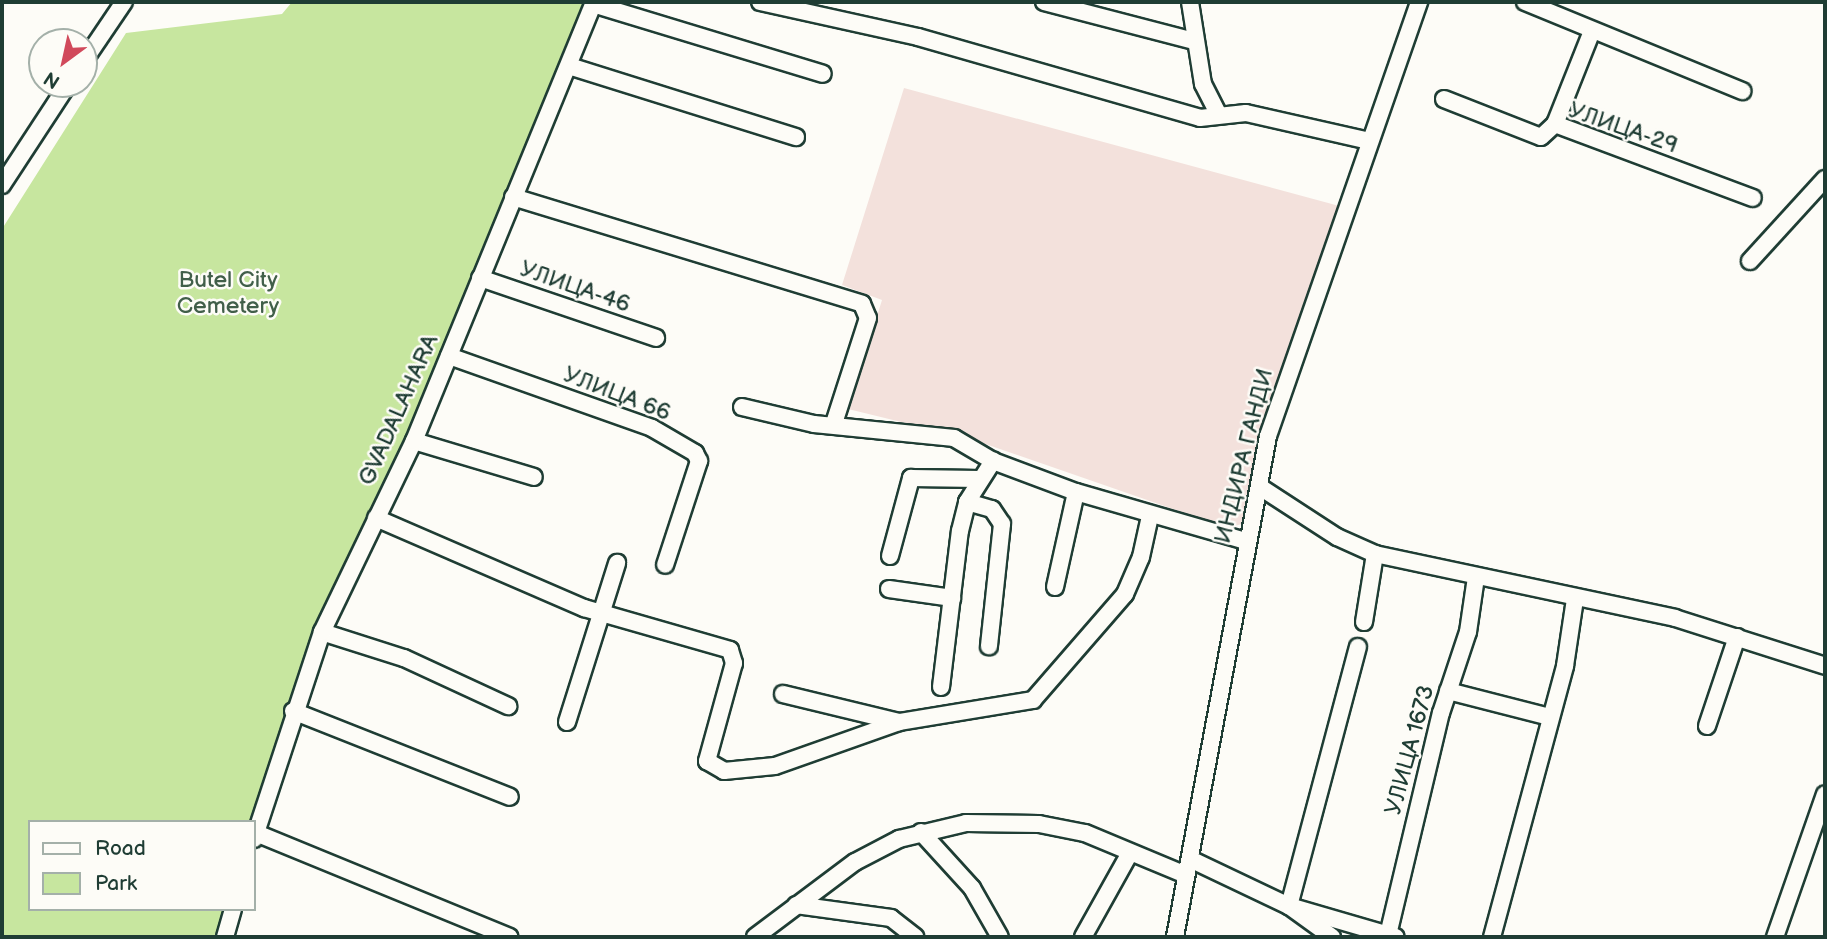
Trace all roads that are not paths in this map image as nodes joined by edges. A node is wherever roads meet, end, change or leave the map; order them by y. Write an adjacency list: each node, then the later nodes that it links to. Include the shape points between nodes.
1 (124, 2): 9 (street)
2 (760, 2): 16 (street, via 918,37 1200,118)
3 (1044, 2): 10 (street)
4 (1190, 2): 10 (street)
5 (1419, 2): 19 (street, ИНДИРА ГАНДИ)
6 (1525, 2): 8 (street)
7 (593, 3): 11 (street, GVADALAHARA); 12 (street)
8 (1592, 31): 13 (street); 17 (street)
9 (98, 40)
10 (1194, 41): 16 (street, via 1203,84)
11 (569, 66): 18 (street); 22 (street, GVADALAHARA)
12 (823, 74)
13 (1742, 91)
14 (59, 98): 21 (street)
15 (1444, 99): 17 (street, УЛИЦА-29, via 1541,137)
16 (1219, 114): 19 (street, via 1246,113)
17 (1555, 124): 23 (street, УЛИЦА-29)
18 (796, 137)
19 (1369, 141): 34 (street, ИНДИРА ГАНДИ, via 1284,382)
20 (1825, 179): 24 (street)
21 (2, 186)
22 (513, 197): 25 (street, GVADALAHARA); 29 (street, via 862,304 868,318)
23 (1753, 198)
24 (1750, 261)
25 (480, 278): 26 (street, УЛИЦА-46); 27 (street, GVADALAHARA)
26 (656, 338)
27 (449, 356): 30 (street, GVADALAHARA); 43 (street, УЛИЦА 66, via 652,428 695,453 699,461)
28 (742, 407): 29 (street, via 795,421)
29 (834, 423): 31 (street, via 942,435)
30 (415, 440): 32 (street); 38 (street, GVADALAHARA)
31 (993, 461): 33 (street); 35 (street)
32 (534, 477)
33 (979, 480): 36 (street); 41 (street, via 911,478)
34 (1260, 487): 39 (street, ИНДИРА ГАНДИ); 40 (street, via 1337,537)
35 (1076, 492): 37 (street); 45 (street)
36 (967, 502): 47 (street); 53 (street, via 992,509 1002,524)
37 (1150, 516): 39 (street); 63 (street, via 1142,557 1125,594 1033,700 1023,706)
38 (376, 518): 49 (street); 51 (street, GVADALAHARA)
39 (1246, 541): 72 (street, ИНДИРА ГАНДИ)
40 (1375, 554): 44 (street); 50 (street)
41 (890, 556)
42 (617, 563): 49 (street)
43 (665, 565)
44 (1476, 578): 48 (street); 57 (street, УЛИЦА 1673, via 1468,632)
45 (1055, 587)
46 (889, 589): 47 (street)
47 (952, 598): 56 (street)
48 (1575, 599): 52 (street, via 1675,618); 61 (street)
49 (598, 612): 62 (street); 63 (street, via 717,645 735,655 707,761 715,770 775,766)
50 (1364, 622)
51 (322, 632): 59 (street, via 429,668); 60 (street, GVADALAHARA)
52 (1737, 637): 55 (street); 64 (street)
53 (989, 646)
54 (1358, 647): 74 (street)
55 (1825, 666)
56 (941, 687)
57 (1448, 691): 61 (street); 77 (street, УЛИЦА 1673)
58 (783, 694): 63 (street)
59 (508, 706)
60 (293, 711): 66 (street); 69 (street, GVADALAHARA)
61 (1550, 717): 85 (street)
62 (567, 722)
63 (898, 722)
64 (1707, 726)
65 (1825, 794): 67 (street)
66 (510, 797)
67 (1823, 814): 86 (street)
68 (920, 832): 71 (street, via 966,823 1039,824 1085,833); 73 (street, via 855,862); 81 (street, via 972,888)
69 (256, 833)
70 (256, 836): 78 (street)
71 (1130, 853): 72 (street); 82 (street)
72 (1188, 867): 74 (street); 83 (street, ИНДИРА ГАНДИ)
73 (796, 905): 79 (street); 80 (street, via 891,918)
74 (1289, 906): 77 (street); 84 (street)
75 (233, 911): 76 (street)
76 (230, 936)
77 (1392, 936)
78 (509, 937)
79 (755, 937)
80 (915, 937)
81 (1000, 937)
82 (1083, 937)
83 (1175, 937)
84 (1332, 937)
85 (1492, 937)
86 (1775, 937)

